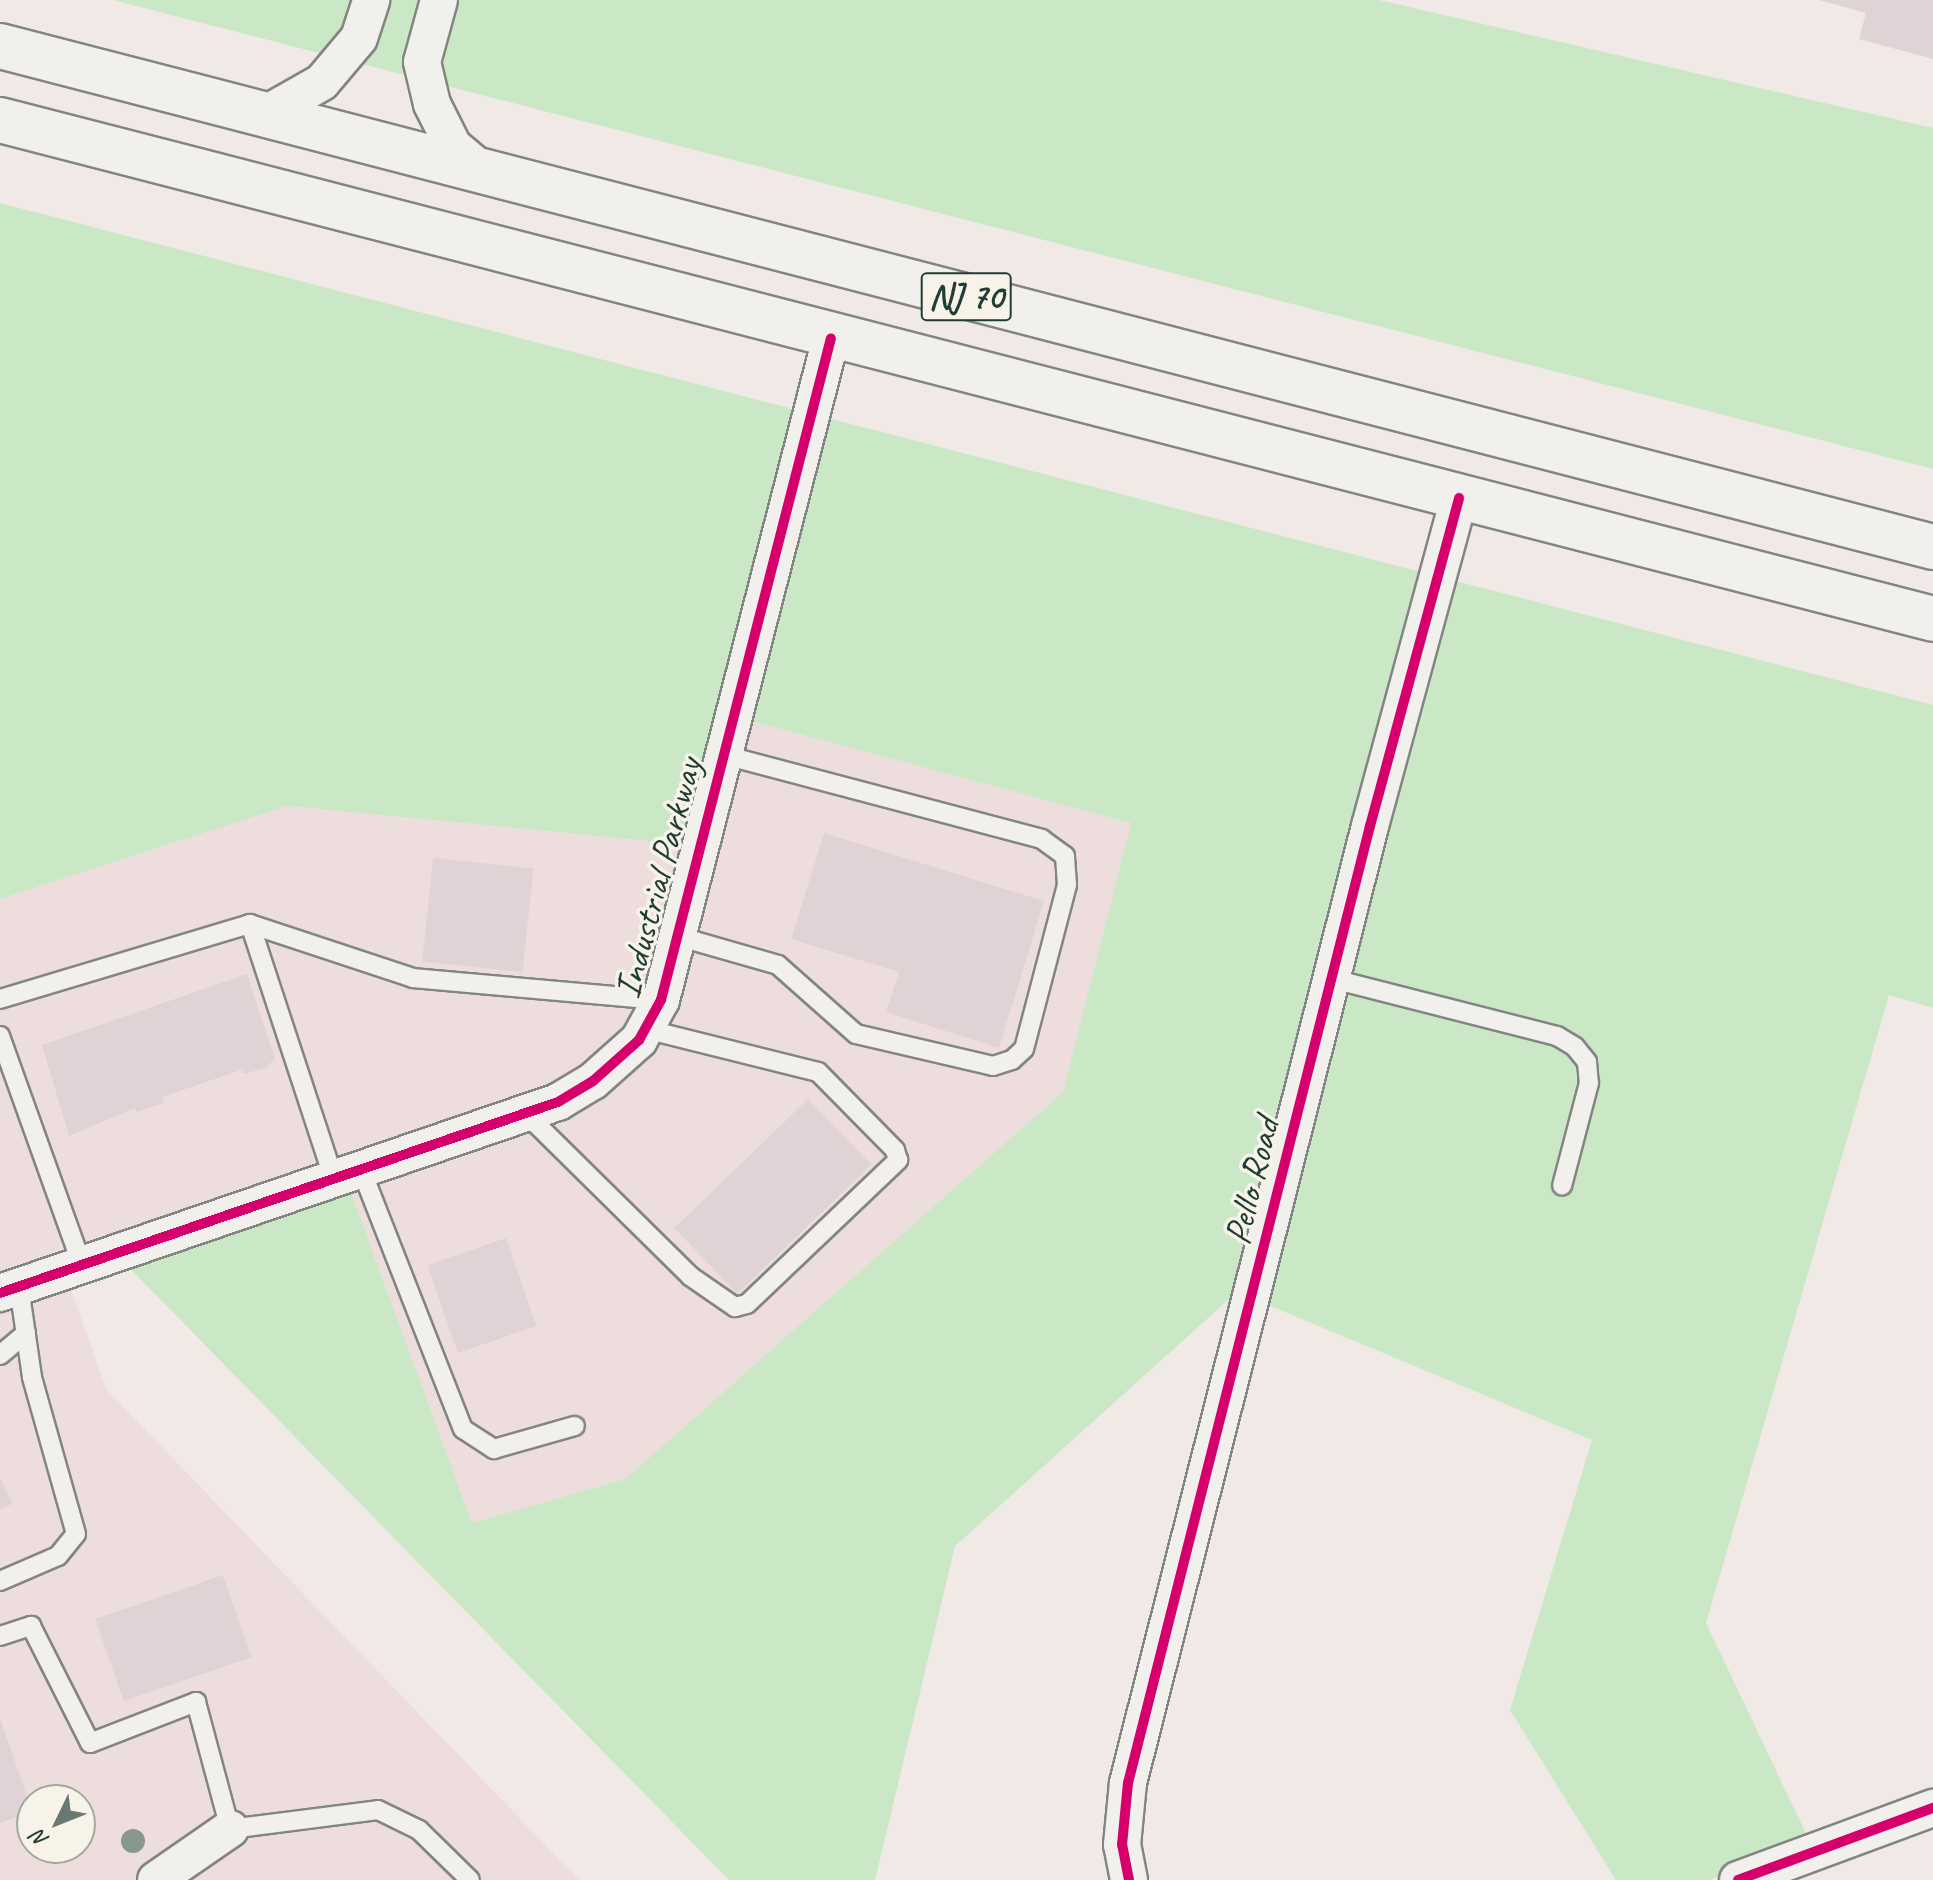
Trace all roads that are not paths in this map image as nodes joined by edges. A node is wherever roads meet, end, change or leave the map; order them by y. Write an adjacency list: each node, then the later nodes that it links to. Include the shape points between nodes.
1 (371, 0): 4 (street, via 359,38 322,82)
2 (439, 0): 6 (street, via 422,62 432,104 453,146)
3 (0, 46): 4 (highway, NJ 70)
4 (266, 114): 6 (highway, NJ 70)
5 (0, 120): 7 (highway, NJ 70)
6 (484, 172): 9 (highway, NJ 70)
7 (831, 338): 8 (highway, NJ 70); 11 (street, Industrial Parkway)
8 (1459, 498): 10 (highway, NJ 70); 14 (street, Pello Road)
9 (1933, 547)
10 (1933, 619)
11 (723, 755): 13 (street, Industrial Parkway); 13 (lane, via 1042,839 1065,856 1067,885 1024,1049 993,1066 856,1034 778,965)
12 (250, 924): 15 (lane); 16 (lane, via 413,978); 19 (lane)
13 (677, 936): 16 (street, Industrial Parkway)
14 (1333, 979): 20 (lane, via 1557,1036 1575,1047 1587,1062 1589,1083); 32 (street, Pello Road, via 1128,1783 1122,1845)
15 (0, 999)
16 (653, 1014): 18 (street, Industrial Parkway, via 593,1081); 18 (lane, via 818,1072 895,1150 898,1160 892,1171 747,1304 735,1307 690,1276)
17 (0, 1036): 21 (lane)
18 (526, 1114): 19 (street, Industrial Parkway)
19 (348, 1174): 21 (street, Industrial Parkway); 25 (lane, via 463,1429 494,1449)
20 (1562, 1186)
21 (82, 1265): 22 (street, Industrial Parkway)
22 (10, 1290): 23 (lane)
23 (26, 1333): 24 (lane); 26 (lane, via 32,1377 76,1534 58,1556)
24 (0, 1355)
25 (575, 1426)
26 (0, 1581)
27 (0, 1636): 29 (lane, via 31,1626 90,1743 196,1702)
28 (1933, 1808): 33 (street)
29 (230, 1829): 30 (street); 31 (lane, via 378,1810 419,1830)
30 (156, 1880)
31 (470, 1880)
32 (1129, 1880)
33 (1738, 1880)

